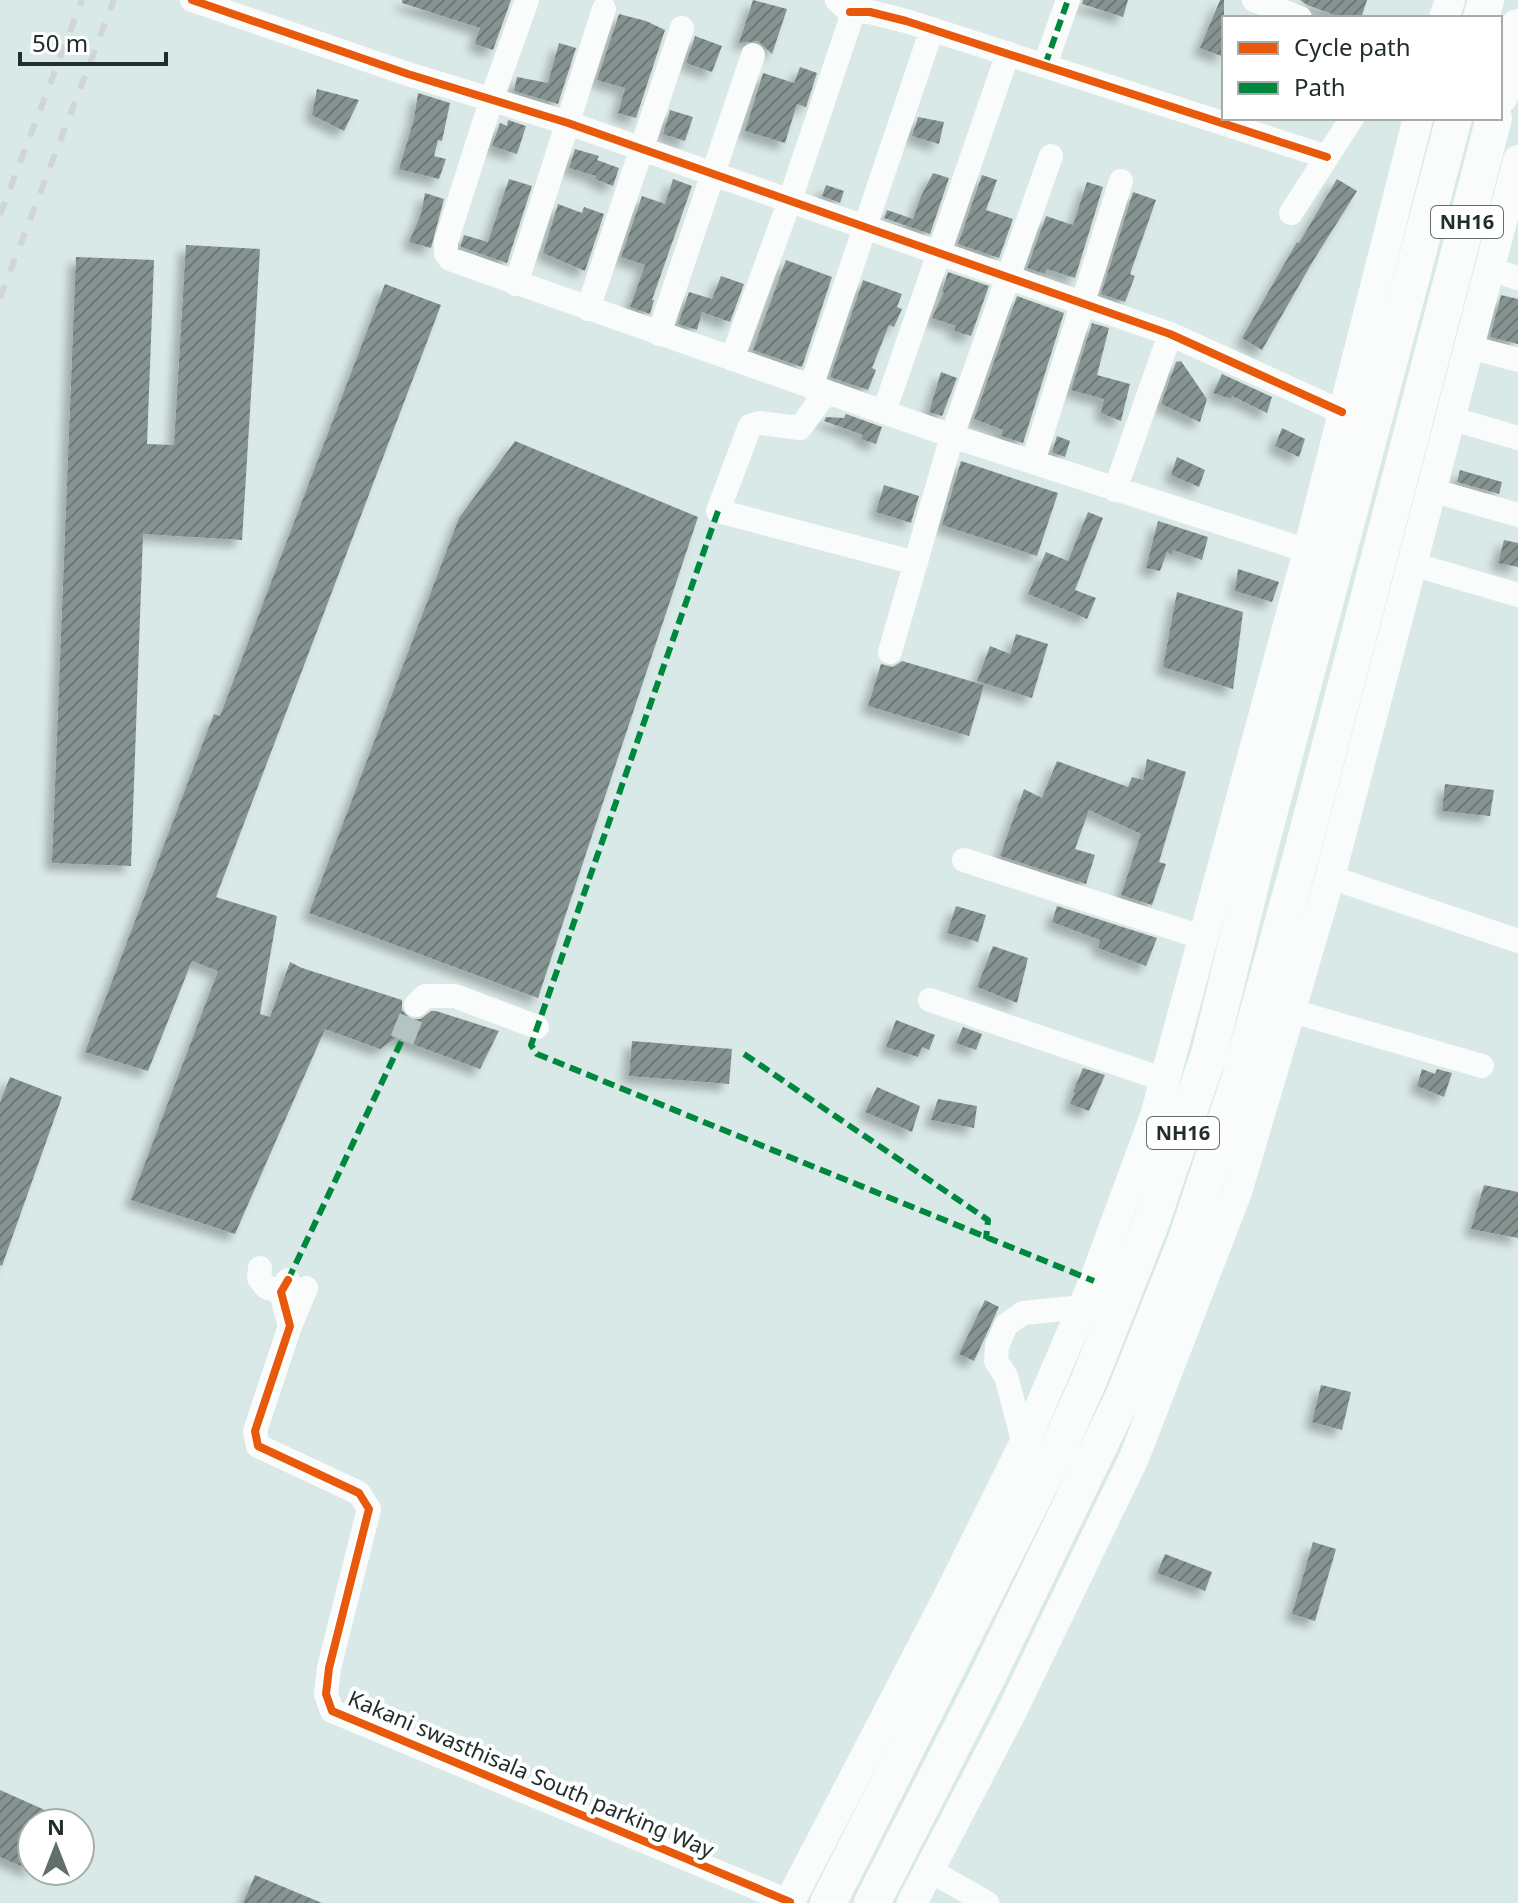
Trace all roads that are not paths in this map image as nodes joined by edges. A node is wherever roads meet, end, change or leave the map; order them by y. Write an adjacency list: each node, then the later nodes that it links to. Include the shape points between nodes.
1 (192, 0): 15 (street)
2 (527, 0): 15 (street)
3 (1068, 0): 13 (street)
4 (1254, 0): 7 (street)
5 (843, 6): 10 (street); 27 (street, via 850,22)
6 (604, 9): 20 (street)
7 (1295, 16)
8 (1518, 27): 14 (highway)
9 (682, 28): 21 (street)
10 (932, 29): 11 (street); 29 (street)
11 (1008, 53): 13 (street); 30 (street)
12 (753, 55): 25 (street)
13 (1045, 65): 23 (street)
14 (1502, 88)
15 (492, 98): 20 (street); 34 (street, via 446,253 462,265)
16 (1351, 120): 23 (street)
17 (1417, 120): 44 (main road)
18 (1453, 120): 72 (highway, NH16, via 1209,1054 1175,1157 1058,1449)
19 (1493, 120): 73 (highway, NH16, via 1297,871 1239,1080 1186,1240 1124,1395)
20 (568, 123): 21 (street); 34 (street)
21 (641, 149): 25 (street); 36 (street)
22 (1051, 156): 32 (street)
23 (1327, 157): 28 (street)
24 (1518, 160): 31 (main road)
25 (714, 175): 27 (street); 37 (street)
26 (1121, 181): 35 (street)
27 (790, 200): 29 (street); 40 (street)
28 (1291, 213)
29 (866, 227): 30 (street); 42 (street)
30 (939, 253): 32 (street); 43 (street)
31 (1489, 269): 33 (street); 39 (main road)
32 (1008, 278): 35 (street); 46 (street)
33 (1518, 278)
34 (516, 284): 36 (street)
35 (1083, 304): 38 (street); 48 (street)
36 (588, 309): 37 (street)
37 (659, 334): 40 (street)
38 (1170, 334): 44 (street); 49 (street)
39 (1469, 347): 41 (street); 45 (main road)
40 (732, 359): 42 (street)
41 (1518, 360)
42 (820, 390): 43 (street); 53 (street, via 821,399 800,428 750,426 718,511)
43 (884, 412): 46 (street)
44 (1342, 412): 52 (main road)
45 (1450, 418): 47 (street); 50 (main road)
46 (952, 436): 48 (street); 53 (street)
47 (1518, 438)
48 (1033, 462): 49 (street)
49 (1115, 490): 52 (street)
50 (1431, 490): 51 (street); 54 (main road)
51 (1518, 515)
52 (1308, 551): 59 (main road)
53 (912, 562): 56 (street)
54 (1412, 564): 55 (street); 58 (main road)
55 (1518, 595)
56 (890, 652)
57 (964, 860): 59 (street)
58 (1330, 877): 60 (street); 63 (main road)
59 (1204, 938): 66 (main road)
60 (1518, 941)
61 (930, 1000): 66 (street)
62 (416, 1005): 64 (street, via 425,996 455,996)
63 (1292, 1011): 65 (street); 70 (main road, via 1237,1192 1134,1458)
64 (537, 1027)
65 (1482, 1066)
66 (1165, 1080): 68 (main road)
67 (260, 1268): 71 (street, Kakani swasthisala South parking Way, via 266,1287 292,1287 290,1326 255,1431 258,1446 359,1493 369,1509 329,1668 326,1694 332,1711)
68 (1083, 1307): 69 (main road); 69 (street, via 1023,1313 1006,1325 996,1361 1006,1376)
69 (1024, 1444): 71 (main road)
70 (929, 1870): 74 (main road); 75 (street)
71 (790, 1903)
72 (828, 1903)
73 (872, 1903)
74 (912, 1903)
75 (987, 1903)

